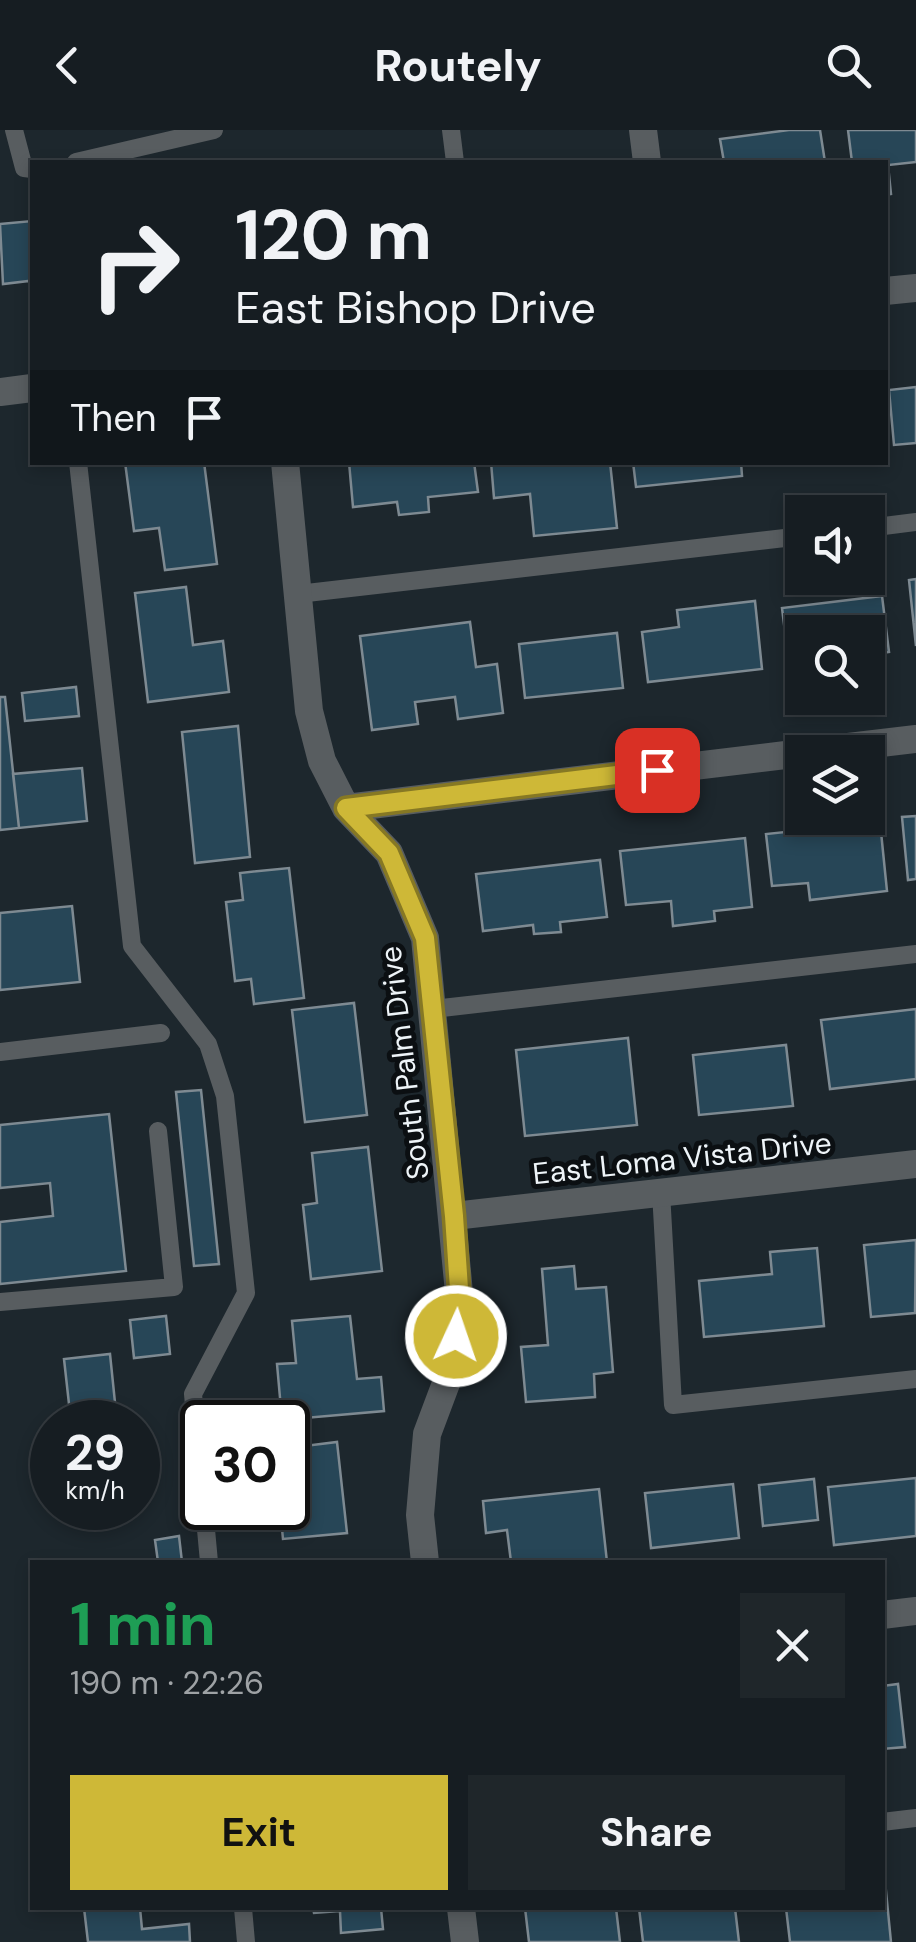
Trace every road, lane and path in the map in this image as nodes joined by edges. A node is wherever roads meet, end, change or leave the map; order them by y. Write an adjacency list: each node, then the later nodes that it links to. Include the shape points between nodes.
1 (14, 130): 8 (lane, via 24,168)
2 (214, 130): 5 (lane)
3 (450, 130): 6 (lane)
4 (643, 130): 7 (street)
5 (85, 160)
6 (454, 160)
7 (646, 160)
8 (30, 169)
9 (916, 288): 10 (street)
10 (888, 291)
11 (30, 388): 12 (street)
12 (0, 392)
13 (78, 465): 33 (lane, via 132,946 208,1044 225,1096 246,1293)
14 (285, 465): 18 (street, South Palm Drive)
15 (916, 522): 16 (lane)
16 (885, 526)
17 (785, 538): 18 (lane)
18 (298, 594): 22 (street, South Palm Drive, via 308,711 322,761)
19 (916, 740): 20 (street)
20 (885, 744)
21 (785, 755): 22 (street)
22 (346, 808): 24 (street, South Palm Drive, via 389,853 425,938)
23 (916, 954): 24 (lane)
24 (433, 1009): 30 (street, South Palm Drive)
25 (161, 1033): 26 (lane)
26 (0, 1052)
27 (158, 1132): 31 (lane, via 174,1286)
28 (916, 1164): 29 (street, East Loma Vista Drive)
29 (661, 1192): 30 (street, East Loma Vista Drive); 32 (lane, via 673,1405)
30 (454, 1216): 36 (street, South Palm Drive, via 460,1303 451,1370 427,1434 420,1516)
31 (0, 1302)
32 (916, 1379)
33 (194, 1400)
34 (206, 1530): 35 (lane)
35 (209, 1560)
36 (425, 1560)
37 (916, 1611): 38 (street)
38 (885, 1615)
39 (916, 1818): 40 (lane)
40 (885, 1822)
41 (243, 1910): 43 (lane)
42 (461, 1910): 44 (street)
43 (246, 1942)
44 (465, 1942)

